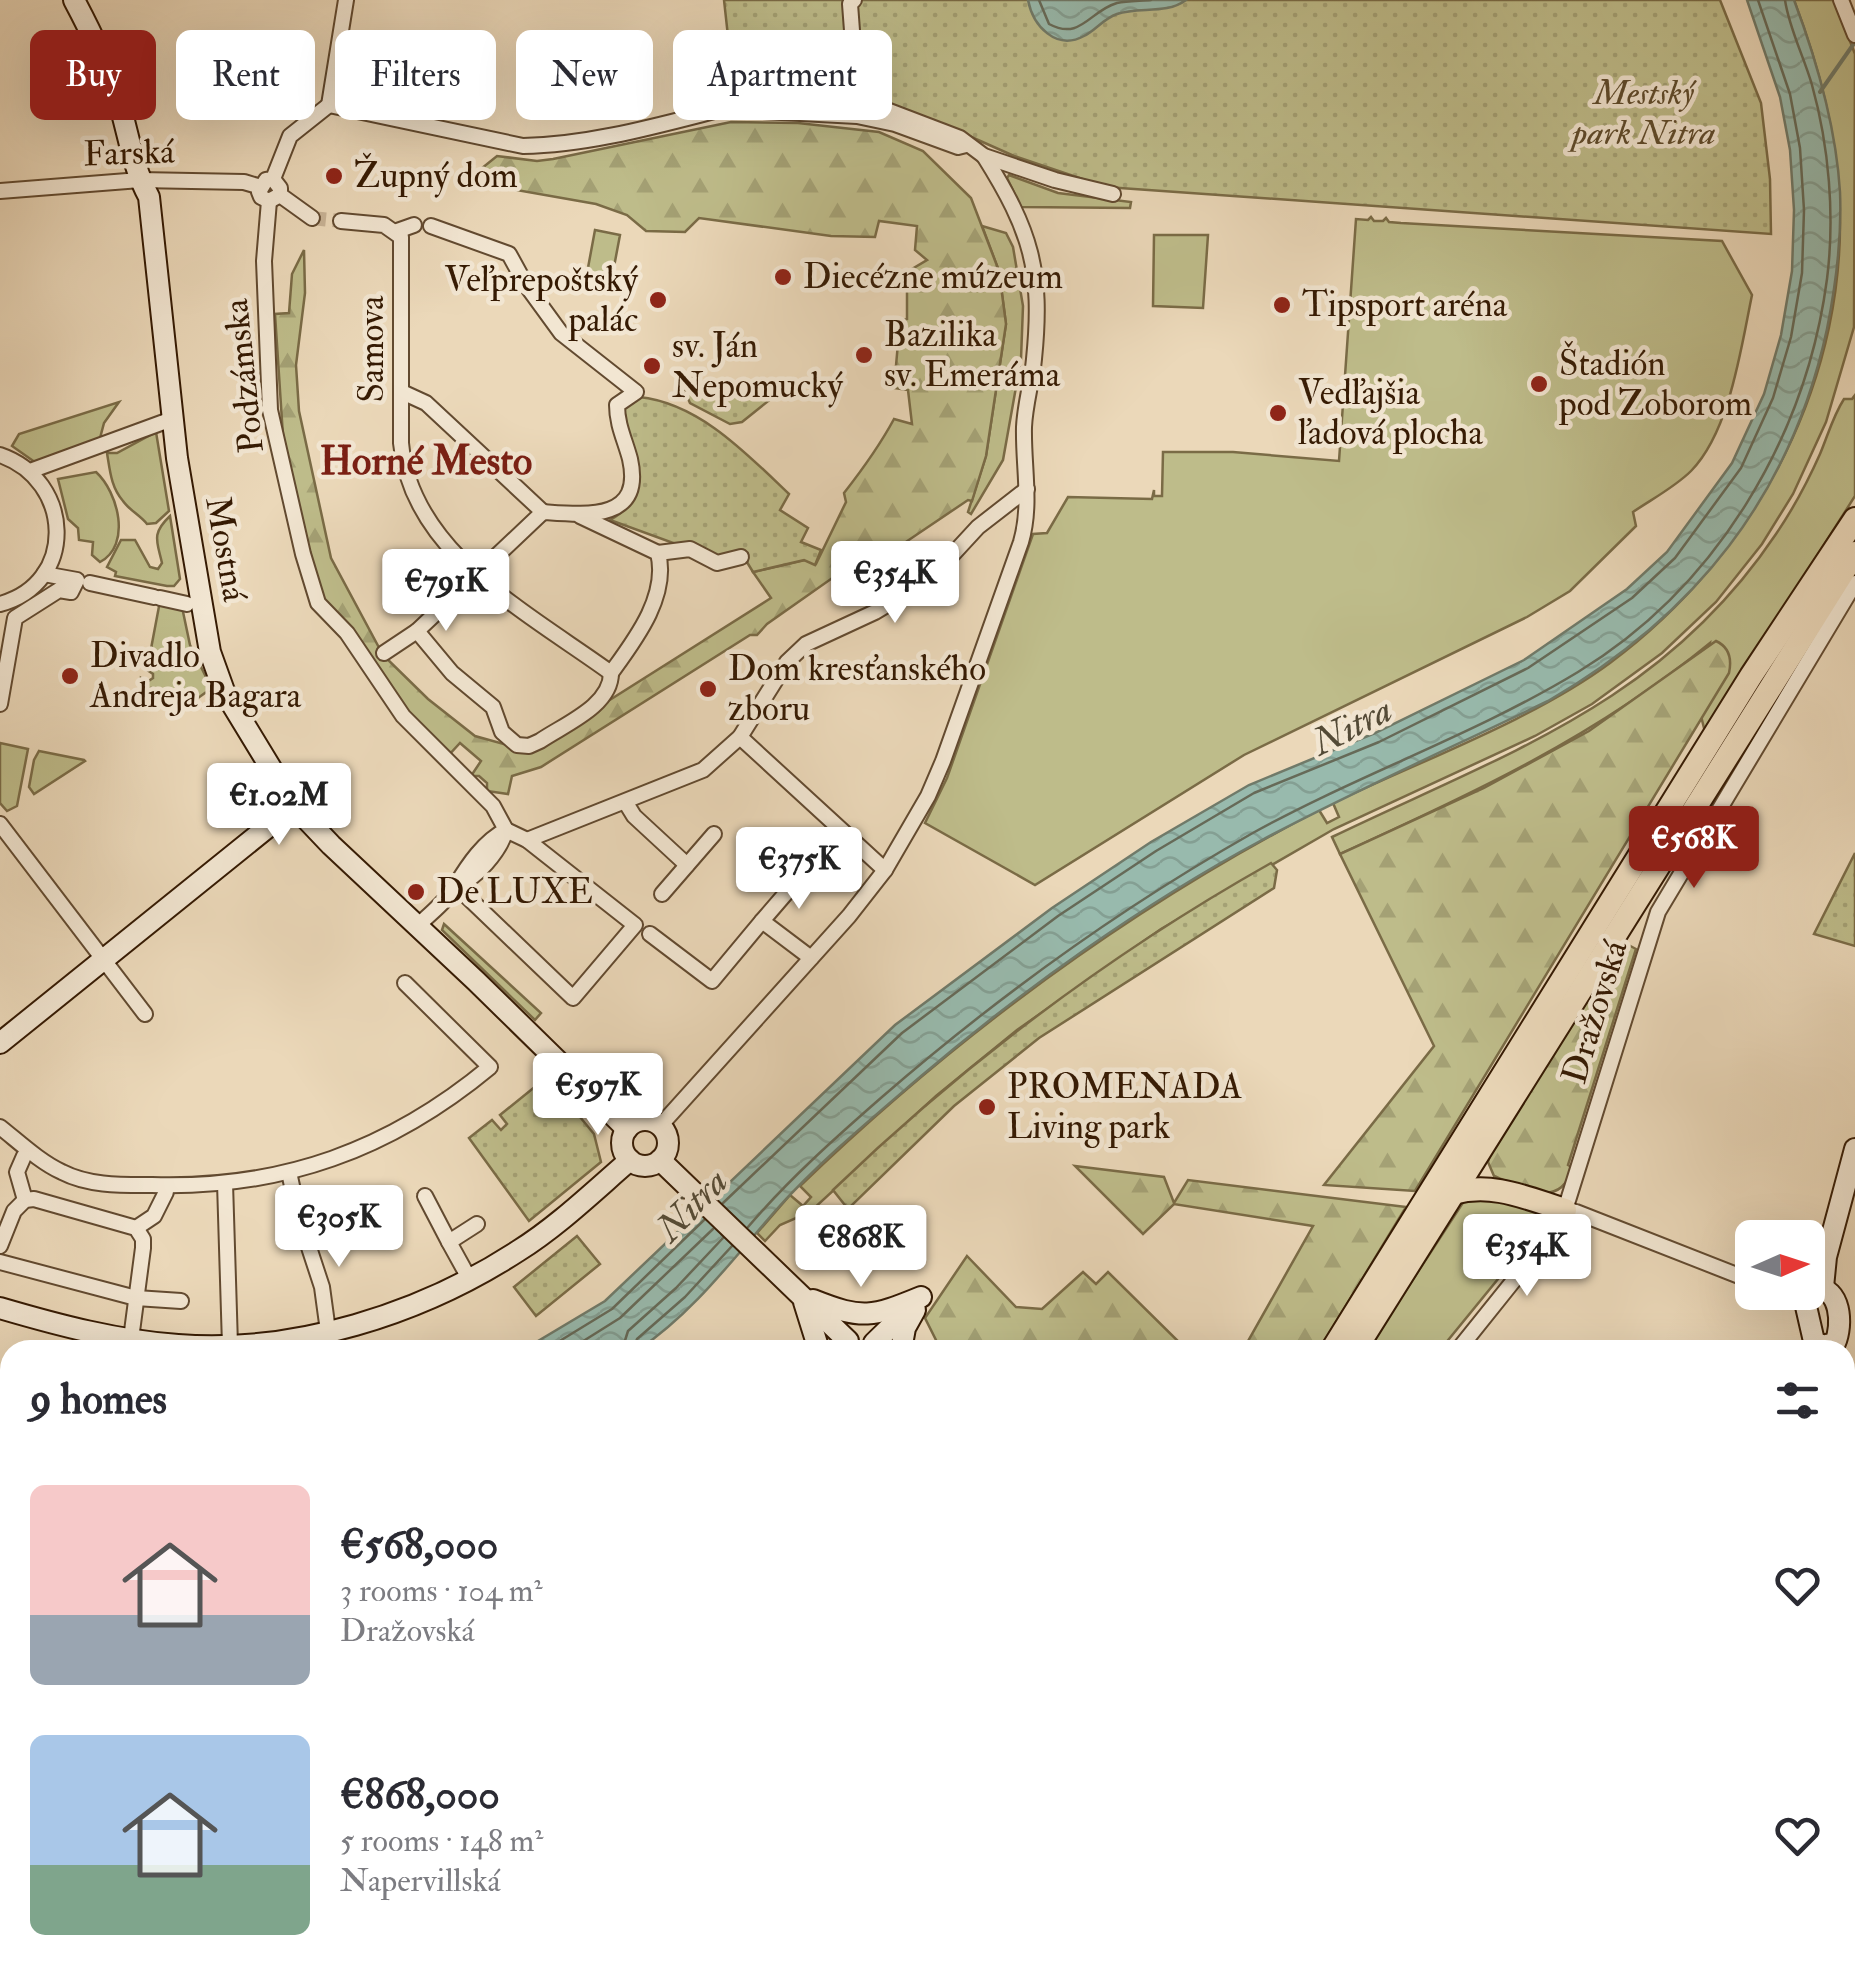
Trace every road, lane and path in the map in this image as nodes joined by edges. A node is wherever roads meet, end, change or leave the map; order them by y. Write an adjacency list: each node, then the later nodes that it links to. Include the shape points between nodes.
1 (74, 0): 11 (street, Mostná, via 117,94)
2 (346, 0): 7 (street)
3 (854, 0): 5 (street)
4 (1841, 0): 6 (street)
5 (852, 30)
6 (1855, 35)
7 (329, 105): 9 (street, via 523,146); 12 (street, via 290,136)
8 (892, 111): 10 (street, via 960,138)
9 (673, 120)
10 (984, 156): 14 (street); 25 (street, via 1020,218 1037,275 1024,427)
11 (140, 180): 12 (street, Farská); 13 (street, Farská); 22 (street, Mostná, via 158,259)
12 (267, 183): 15 (street, via 280,188)
13 (0, 191)
14 (1113, 194)
15 (275, 198): 16 (street); 46 (street, Podzámska, via 264,262 270,410 318,603 347,633 403,716 493,806)
16 (312, 218)
17 (342, 222): 20 (street)
18 (414, 224): 20 (street)
19 (431, 226): 27 (street, via 509,254 560,333 636,392 617,405 631,488 614,508)
20 (398, 231): 21 (street, Samova)
21 (402, 392): 26 (street, via 426,403); 33 (street, Samova, via 404,470 416,503)
22 (172, 419): 24 (street); 44 (street, Mostná, via 215,671)
23 (0, 456): 24 (street)
24 (30, 471): 32 (street, via 57,520)
25 (1027, 489): 42 (street, via 978,526 930,579 806,644 787,662); 51 (street, via 1024,530 943,761)
26 (543, 512): 27 (street); 33 (street)
27 (578, 515): 29 (street)
28 (1855, 519): 76 (main road, via 1750,676)
29 (658, 553): 31 (street, via 690,549 717,563); 40 (street, via 650,612)
30 (1855, 553): 65 (main road)
31 (741, 557)
32 (44, 574): 34 (street); 37 (street)
33 (476, 576): 38 (street); 40 (street, Samova)
34 (84, 581): 36 (street); 37 (street, via 70,592)
35 (1855, 583): 77 (street, Dražovská, via 1658,912)
36 (187, 604)
37 (8, 609): 41 (street)
38 (417, 631): 39 (street); 40 (street, via 452,674 493,706 502,732 516,745 540,741 604,698)
39 (384, 653)
40 (611, 673)
41 (0, 704)
42 (740, 737): 43 (street, via 703,770); 51 (street)
43 (626, 803): 48 (street); 50 (street)
44 (294, 806): 55 (street, Mostná); 58 (street)
45 (0, 824): 58 (street)
46 (506, 830): 48 (street, Podzámska); 52 (street)
47 (714, 834): 50 (street)
48 (527, 840): 52 (street, Podzámska, via 635,925 573,998)
49 (812, 863): 54 (street)
50 (687, 865): 53 (street)
51 (885, 870): 57 (street)
52 (456, 886): 55 (street)
53 (662, 894)
54 (762, 921): 56 (street, via 712,982); 57 (street)
55 (416, 927): 64 (street, Mostná)
56 (650, 934)
57 (810, 958): 62 (street)
58 (102, 960): 60 (street); 61 (street)
59 (405, 982): 70 (street, via 490,1068 398,1132)
60 (144, 1014)
61 (0, 1044)
62 (660, 1126): 64 (street, via 641,1120); 69 (street, via 668,1143)
63 (0, 1127): 71 (street, via 60,1172 90,1182)
64 (627, 1129): 68 (street, via 622,1146)
65 (1481, 1147): 72 (main road); 76 (main road)
66 (1855, 1148): 83 (street)
67 (24, 1156): 75 (street, via 17,1172)
68 (630, 1160): 69 (street, via 645,1166); 85 (street, via 520,1250)
69 (660, 1160): 87 (street)
70 (289, 1172): 71 (street); 93 (street)
71 (226, 1183): 96 (street)
72 (1497, 1188): 76 (main road, via 1471,1188); 77 (main road)
73 (166, 1192): 79 (street, via 154,1216)
74 (425, 1196): 80 (street)
75 (24, 1200): 79 (street); 81 (street)
76 (1435, 1203): 102 (main road); 103 (main road)
77 (1565, 1210): 84 (street); 104 (street, Dražovská)
78 (477, 1224): 80 (street)
79 (136, 1228): 89 (street, via 143,1238)
80 (449, 1242): 85 (street)
81 (0, 1246)
82 (0, 1262): 89 (street)
83 (1825, 1267)
84 (1735, 1275)
85 (470, 1280): 93 (street, via 404,1310)
86 (1825, 1288): 106 (street, via 1835,1300)
87 (802, 1296): 88 (street, via 853,1315 877,1314); 98 (street); 99 (street)
88 (921, 1297): 100 (street); 101 (street)
89 (136, 1298): 90 (street); 94 (street)
90 (181, 1302)
91 (0, 1308): 94 (street)
92 (1806, 1310): 105 (street, via 1810,1330)
93 (328, 1331): 97 (street)
94 (131, 1339): 95 (street)
95 (138, 1340)
96 (230, 1340)
97 (265, 1340)
98 (817, 1340)
99 (840, 1340)
100 (881, 1340)
101 (903, 1340)
102 (1339, 1340)
103 (1361, 1340)
104 (1466, 1340)
105 (1826, 1340)
106 (1831, 1340)

